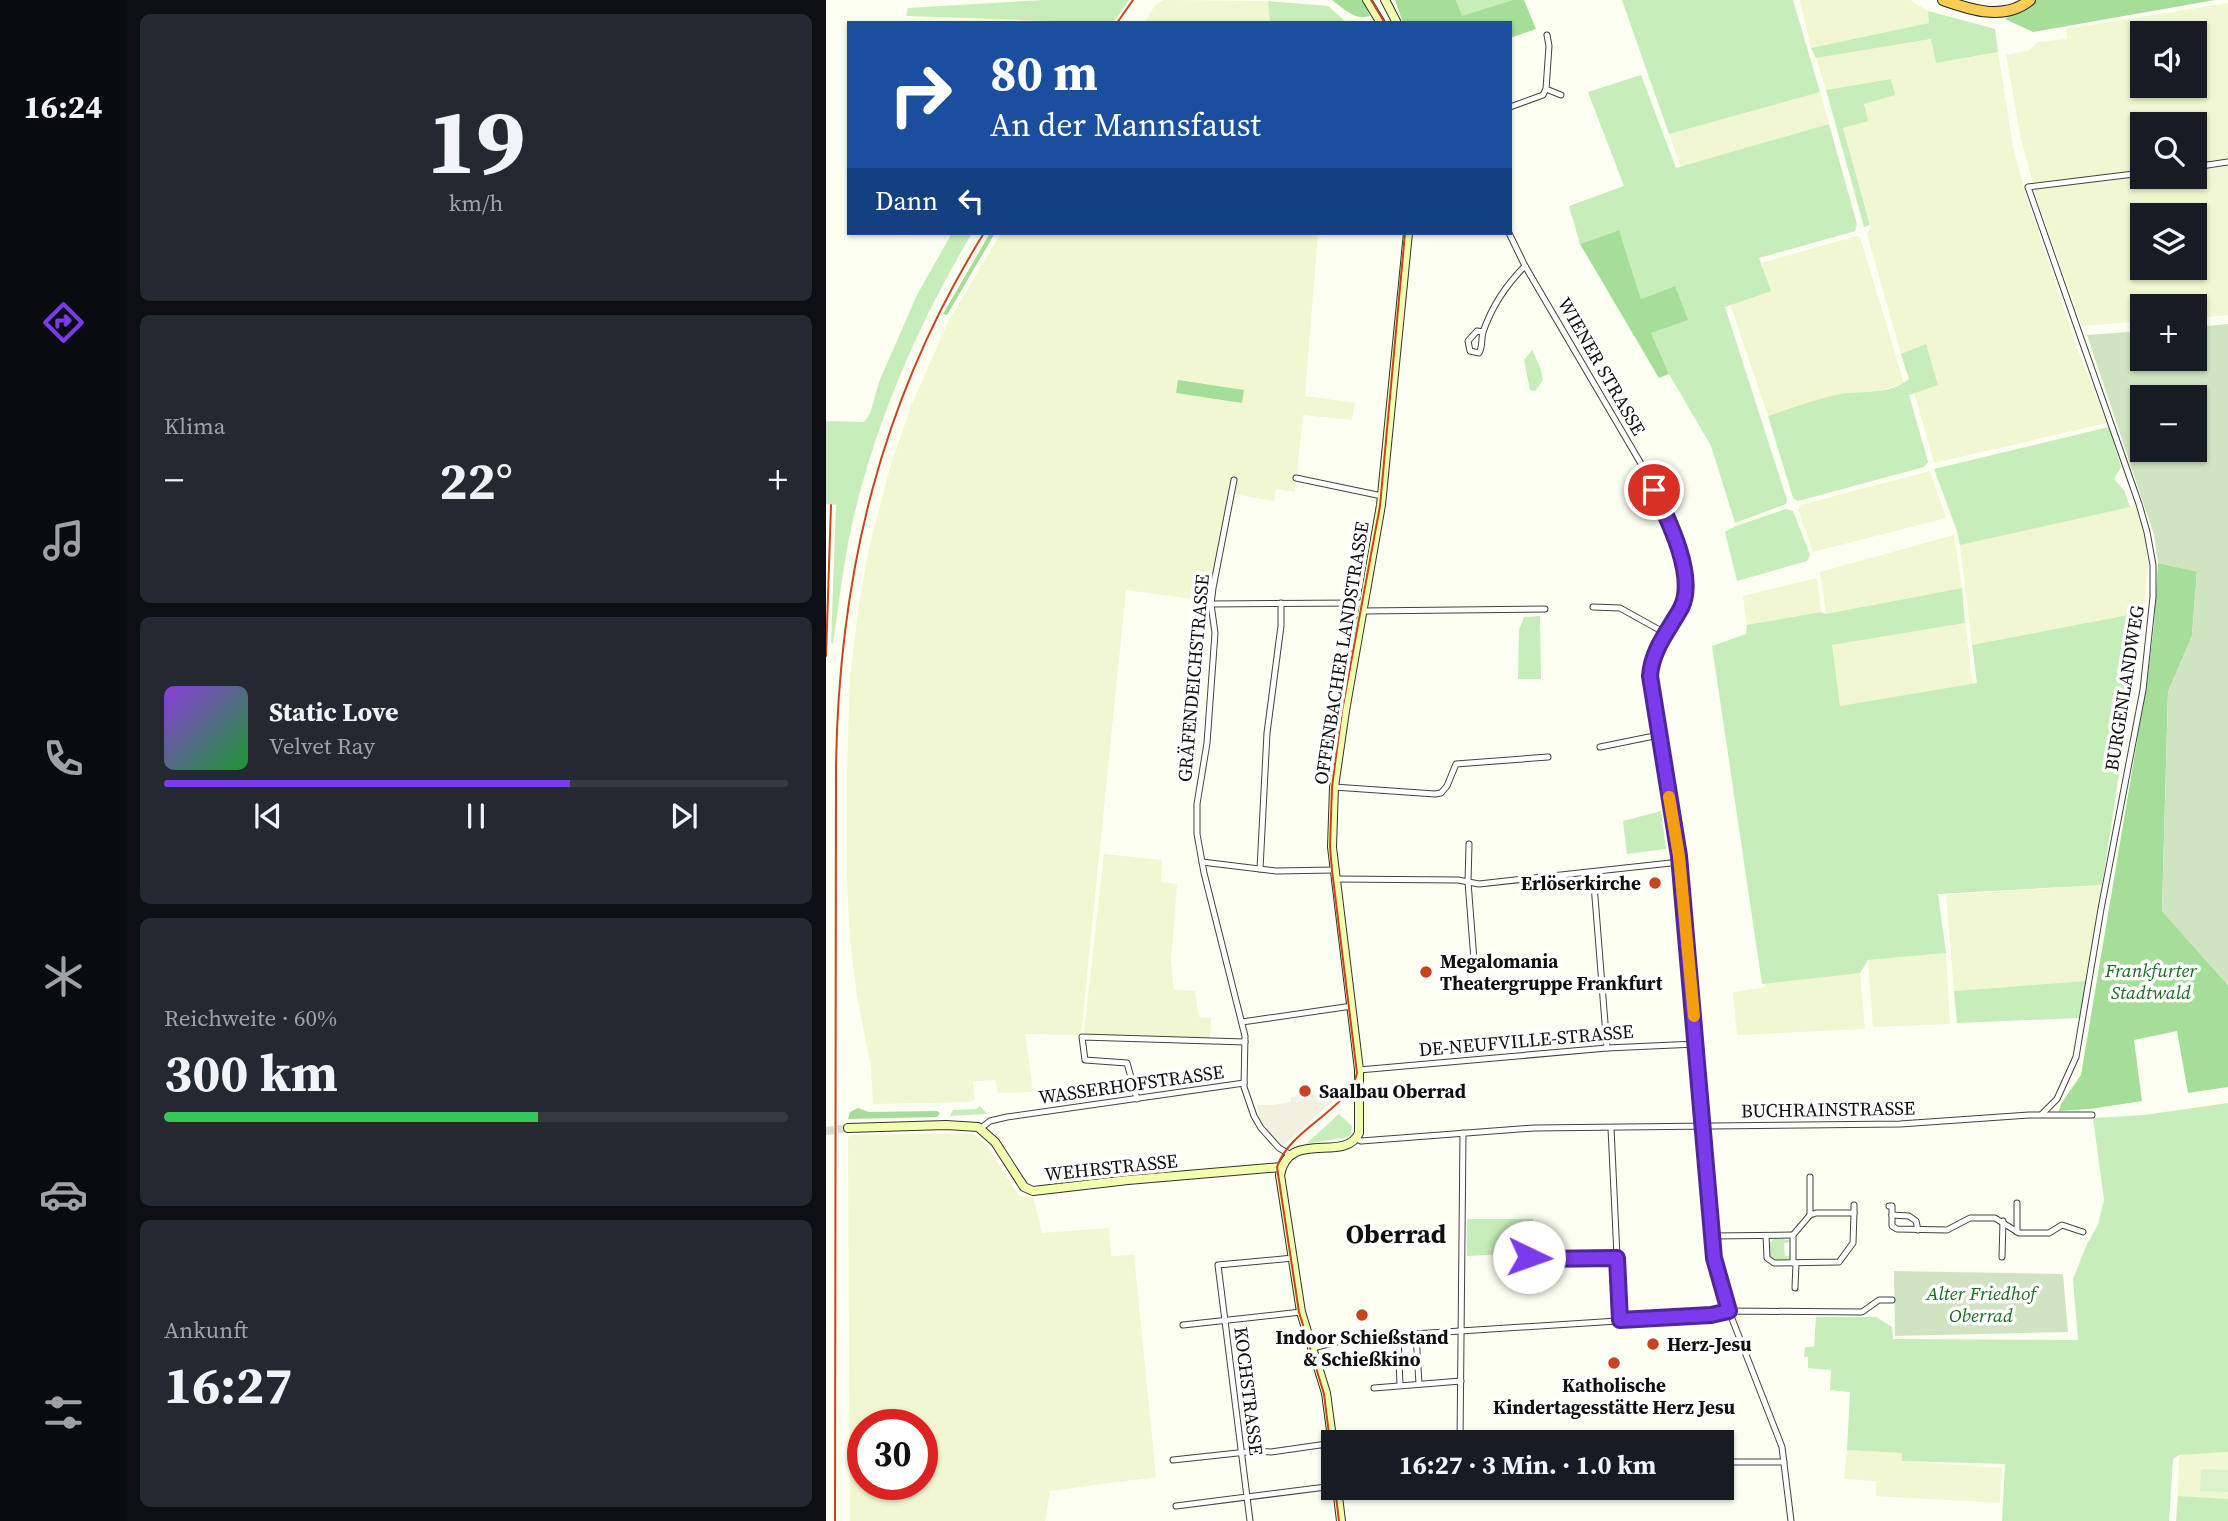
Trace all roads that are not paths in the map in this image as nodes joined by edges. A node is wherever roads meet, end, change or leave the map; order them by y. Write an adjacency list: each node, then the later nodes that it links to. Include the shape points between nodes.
1 (1367, 0): 7 (main road)
2 (1943, 0): 5 (highway, via 1991,12 2008,11)
3 (1957, 0): 4 (highway, via 1993,8)
4 (2019, 0)
5 (2030, 0)
6 (1389, 3): 8 (main road)
7 (1380, 21)
8 (1395, 21)
9 (1548, 34): 10 (street)
10 (1546, 89): 11 (street); 12 (street, via 1542,95)
11 (1561, 95)
12 (1512, 106)
13 (2228, 163): 14 (street)
14 (2207, 165)
15 (2130, 174): 49 (street, BURGENLANDWEG, via 2028,187 2139,504 2153,565 2143,690 2076,1057 2057,1099)
16 (1408, 235): 22 (main road, OFFENBACHER LANDSTRASSE)
17 (1510, 235): 18 (street, WIENER STRASSE)
18 (1525, 266): 19 (street, via 1503,289); 28 (street, WIENER STRASSE, via 1668,518 1683,566 1686,594)
19 (1483, 332)
20 (1296, 478): 22 (street)
21 (1234, 480): 24 (street, GRÄFENDEICHSTRASSE)
22 (1382, 496): 25 (main road, OFFENBACHER LANDSTRASSE)
23 (1281, 603): 24 (street); 25 (street); 36 (street, via 1267,733)
24 (1211, 604): 34 (street, GRÄFENDEICHSTRASSE, via 1214,646 1197,820)
25 (1363, 607): 27 (street); 32 (main road, OFFENBACHER LANDSTRASSE)
26 (1593, 607): 28 (street, via 1620,608)
27 (1545, 609)
28 (1665, 634): 29 (street, WIENER STRASSE, via 1654,654 1650,676)
29 (1659, 735): 30 (street); 35 (street, WIENER STRASSE)
30 (1600, 747)
31 (1548, 757): 32 (street, via 1456,764 1447,786 1435,794)
32 (1334, 787): 38 (main road, OFFENBACHER LANDSTRASSE)
33 (1469, 844): 39 (street)
34 (1202, 862): 36 (street); 42 (street, GRÄFENDEICHSTRASSE)
35 (1680, 862): 37 (street); 44 (street, WIENER STRASSE)
36 (1260, 869): 38 (street)
37 (1593, 872): 39 (street, via 1479,884); 45 (street)
38 (1335, 874): 39 (street); 41 (main road, OFFENBACHER LANDSTRASSE)
39 (1468, 881): 40 (street)
40 (1474, 960)
41 (1352, 1006): 42 (street); 46 (main road, OFFENBACHER LANDSTRASSE)
42 (1241, 1022): 43 (street, GRÄFENDEICHSTRASSE)
43 (1245, 1042): 47 (street, GRÄFENDEICHSTRASSE); 48 (street, via 1082,1037 1085,1060 1127,1063)
44 (1696, 1044): 45 (street, DE-NEUFVILLE-STRASSE); 54 (street, WIENER STRASSE)
45 (1607, 1048): 46 (street, DE-NEUFVILLE-STRASSE)
46 (1359, 1074): 56 (main road, OFFENBACHER LANDSTRASSE)
47 (1244, 1083): 48 (street, WASSERHOFSTRASSE); 57 (street, WASSERHOFSTRASSE, via 1261,1128)
48 (1137, 1099): 52 (street, WASSERHOFSTRASSE, via 990,1121)
49 (2042, 1114): 50 (street, BUCHRAINSTRASSE); 54 (street, BUCHRAINSTRASSE, via 1900,1124)
50 (2092, 1115)
51 (848, 1128): 52 (main road)
52 (981, 1128): 58 (main road, WEHRSTRASSE, via 1024,1187 1033,1191)
53 (1611, 1128): 54 (street, BUCHRAINSTRASSE); 55 (street, BUCHRAINSTRASSE); 76 (street)
54 (1703, 1128): 71 (street, WIENER STRASSE)
55 (1463, 1133): 56 (street, BUCHRAINSTRASSE); 85 (street)
56 (1356, 1139): 57 (main road)
57 (1291, 1155): 58 (main road)
58 (1282, 1167): 74 (main road)
59 (1810, 1177): 64 (street)
60 (2017, 1203): 68 (street)
61 (1854, 1205): 63 (street)
62 (1889, 1206): 65 (street)
63 (1854, 1213): 64 (street); 77 (street, via 1853,1243 1839,1262)
64 (1810, 1215): 70 (street)
65 (1892, 1215): 67 (street, via 1909,1216); 67 (street, via 1892,1226 1897,1229)
66 (2003, 1221): 67 (street, via 1970,1218 1947,1230); 68 (street); 73 (street)
67 (1918, 1230)
68 (2017, 1232): 69 (street, via 2049,1233 2065,1225)
69 (2083, 1232)
70 (1793, 1235): 72 (street); 77 (street)
71 (1712, 1236): 72 (street); 80 (street, WIENER STRASSE)
72 (1766, 1236): 77 (street, via 1770,1261)
73 (2002, 1257)
74 (1293, 1258): 81 (main road); 83 (street, KOCHSTRASSE, via 1217,1265)
75 (1520, 1258): 76 (street)
76 (1617, 1258): 82 (street)
77 (1794, 1263): 78 (street)
78 (1795, 1288)
79 (1892, 1300): 80 (street, via 1879,1300 1862,1312)
80 (1729, 1311): 82 (street); 99 (street, WIENER STRASSE)
81 (1301, 1312): 83 (street); 88 (main road)
82 (1620, 1320): 85 (street)
83 (1224, 1321): 84 (street); 96 (street, KOCHSTRASSE)
84 (1183, 1325)
85 (1463, 1331): 86 (street); 89 (street)
86 (1416, 1334): 87 (street); 90 (street)
87 (1398, 1335): 88 (street, via 1352,1338); 91 (street)
88 (1313, 1348): 93 (main road)
89 (1461, 1381): 90 (street); 94 (street)
90 (1419, 1384): 91 (street)
91 (1400, 1385): 92 (street)
92 (1374, 1388)
93 (1331, 1430)
94 (1460, 1430)
95 (1321, 1445): 96 (street)
96 (1241, 1453): 97 (street); 101 (street, KOCHSTRASSE)
97 (1173, 1461)
98 (1734, 1462): 99 (street)
99 (1784, 1462): 106 (street, WIENER STRASSE)
100 (1321, 1488): 101 (street)
101 (1246, 1496): 103 (street); 104 (street, KOCHSTRASSE)
102 (1337, 1500): 105 (main road)
103 (1177, 1506)
104 (1250, 1521)
105 (1341, 1521)
106 (1791, 1521)

